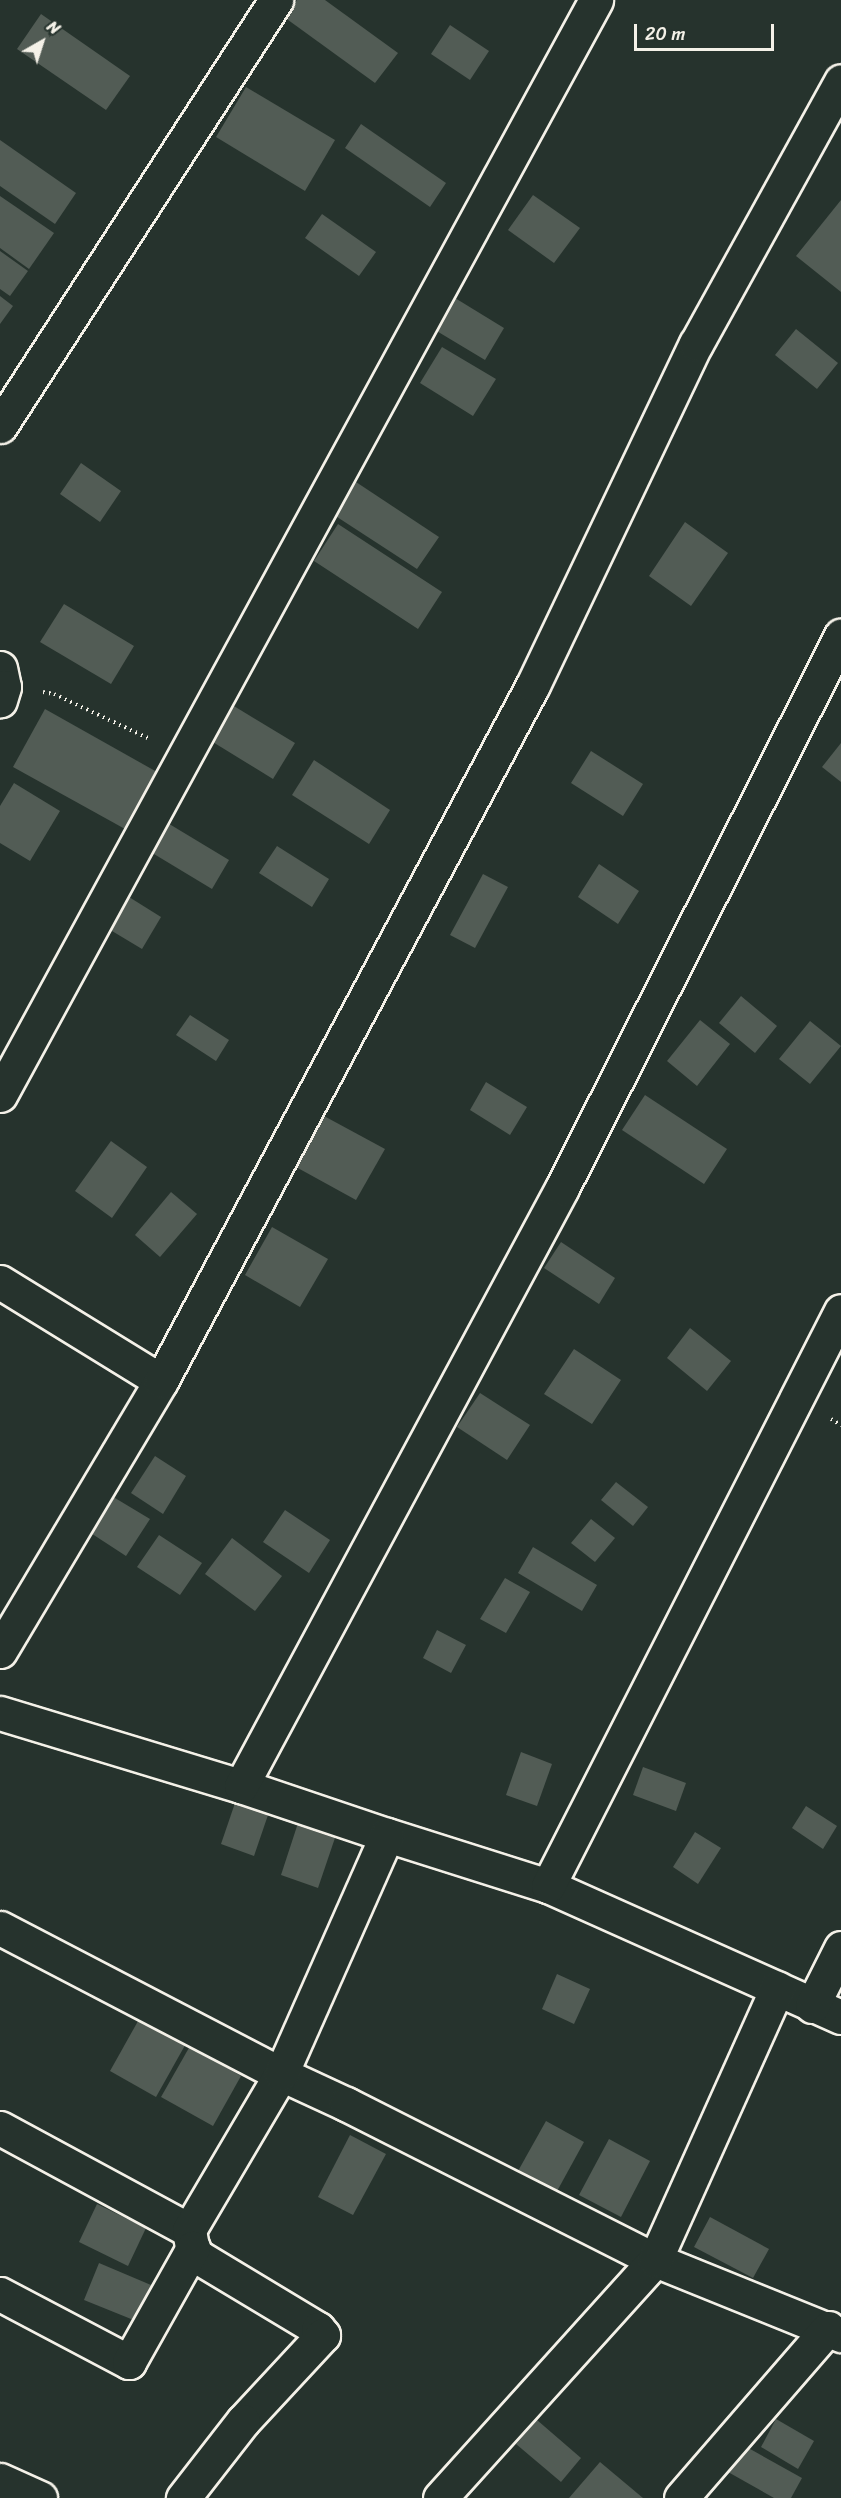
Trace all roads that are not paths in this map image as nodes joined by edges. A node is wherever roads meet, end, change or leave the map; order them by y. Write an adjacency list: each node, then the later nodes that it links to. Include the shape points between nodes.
1 (276, 0): 4 (street)
2 (596, 0): 6 (street)
3 (841, 81): 9 (street, via 696,344 533,685)
4 (0, 426)
5 (841, 636): 12 (street, via 562,1188)
6 (0, 1095)
7 (0, 1282): 9 (street)
8 (841, 1311): 14 (street)
9 (161, 1381): 10 (street)
10 (0, 1651)
11 (0, 1713): 12 (street)
12 (241, 1786): 13 (street)
13 (387, 1835): 14 (street); 19 (street)
14 (548, 1886): 17 (street)
15 (0, 1928): 19 (street)
16 (841, 1948): 18 (street)
17 (777, 1988): 18 (street); 22 (street)
18 (826, 2011)
19 (281, 2074): 21 (street); 22 (street)
20 (0, 2128): 21 (street)
21 (191, 2239): 23 (street, via 129,2362); 27 (street, via 201,2258 323,2335 243,2421)
22 (655, 2260): 24 (street); 28 (street)
23 (0, 2294)
24 (834, 2332): 29 (street)
25 (0, 2480): 26 (street)
26 (40, 2498)
27 (183, 2498)
28 (440, 2498)
29 (681, 2498)

